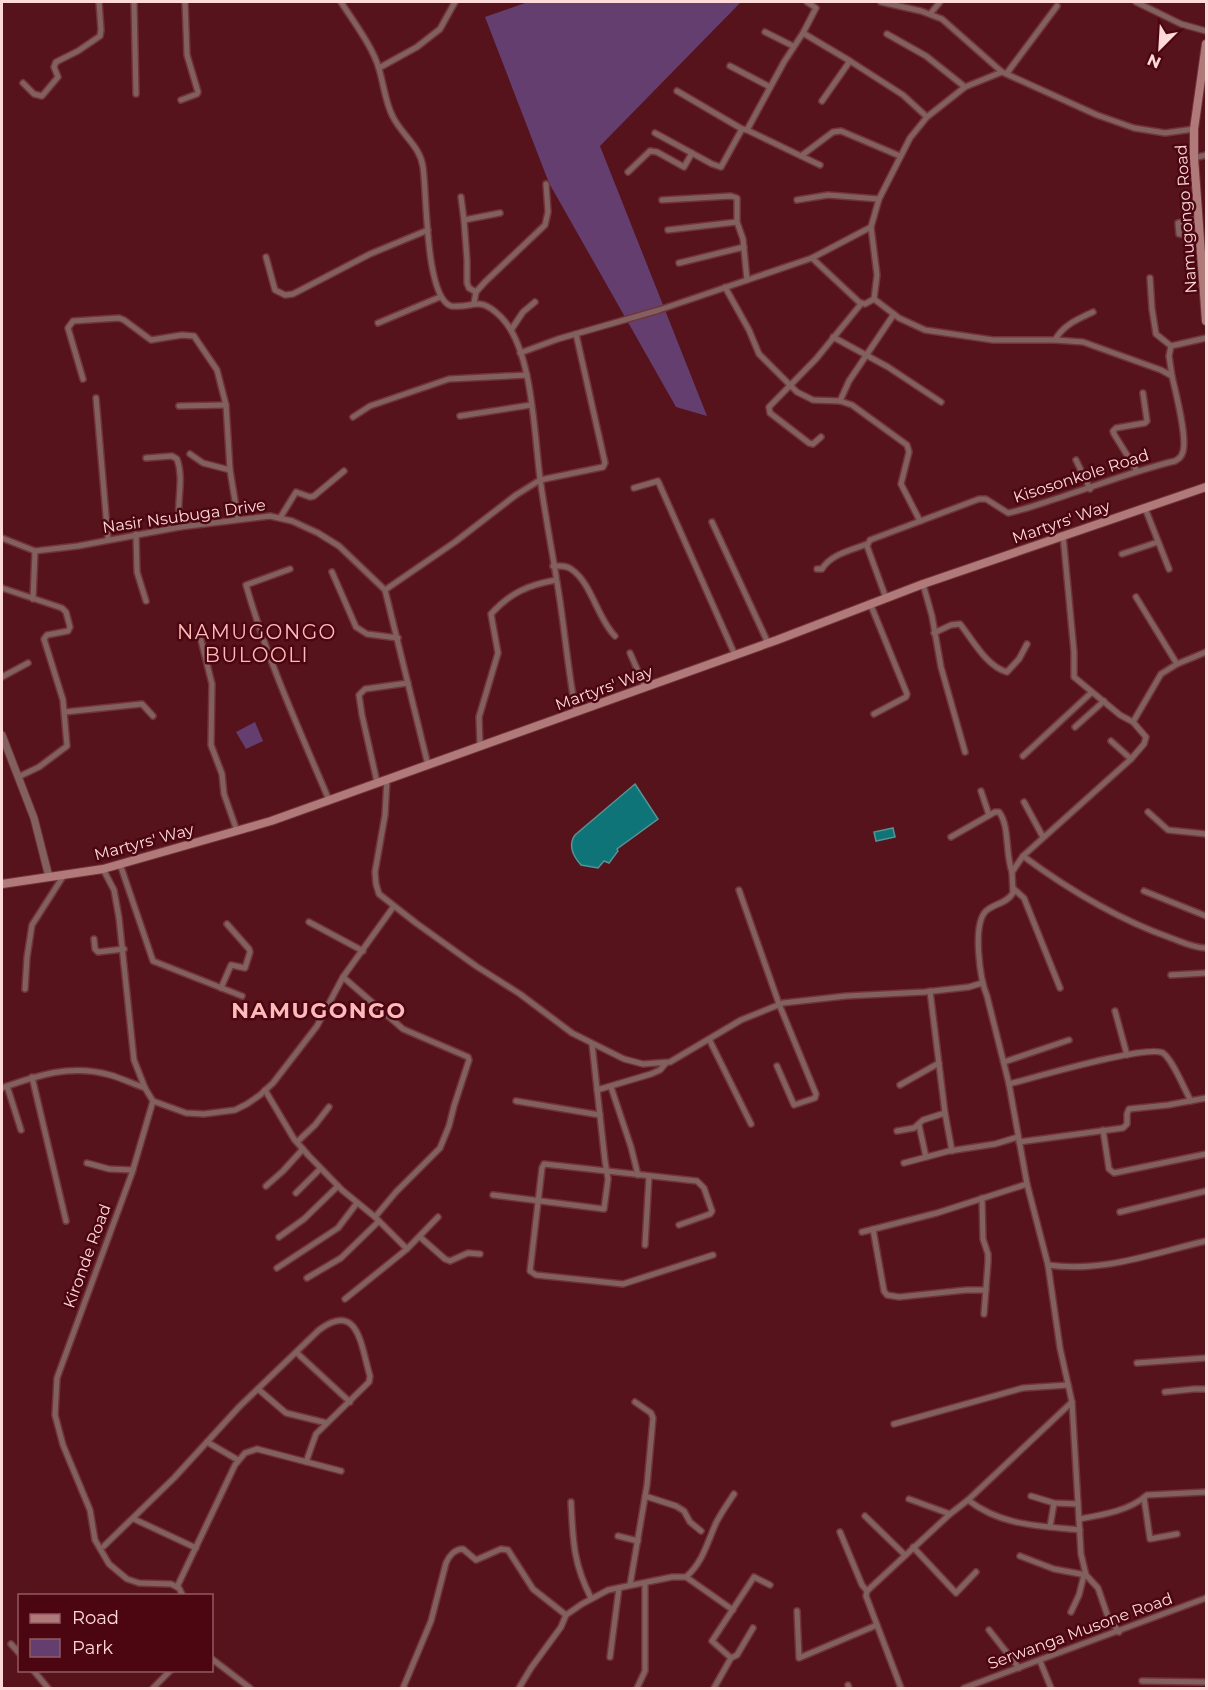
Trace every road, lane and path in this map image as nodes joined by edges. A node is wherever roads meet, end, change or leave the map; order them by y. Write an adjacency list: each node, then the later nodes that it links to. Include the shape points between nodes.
1 (99, 2): 24 (street, via 98,37 56,62 58,77 42,96)
2 (134, 2): 29 (street)
3 (185, 2): 30 (street, via 187,55 198,92)
4 (341, 2): 22 (street)
5 (455, 2): 22 (street, via 440,29)
6 (807, 2): 16 (street, via 816,8)
7 (881, 2): 13 (street)
8 (940, 2): 13 (street)
9 (1136, 2): 12 (street)
10 (1156, 2): 12 (street)
11 (1057, 6): 23 (street)
12 (1151, 9): 14 (street)
13 (930, 14): 23 (street, via 950,24)
14 (1206, 31)
15 (765, 32): 19 (street)
16 (803, 33): 19 (street); 20 (street)
17 (887, 34): 27 (street, via 926,56)
18 (1206, 45): 25 (main road, Namugongo Road)
19 (793, 46): 26 (street)
20 (850, 61): 31 (street); 32 (street, via 903,95)
21 (730, 66): 26 (street)
22 (379, 68): 53 (street, via 393,116 421,159)
23 (1005, 73): 27 (street); 34 (street, via 1134,128 1165,133)
24 (23, 83)
25 (1203, 84): 34 (main road, Namugongo Road)
26 (770, 87): 33 (street)
27 (965, 87): 32 (street)
28 (676, 91): 33 (street)
29 (136, 94)
30 (181, 100)
31 (822, 101)
32 (927, 117): 39 (street)
33 (745, 129): 36 (street, via 721,166); 38 (street)
34 (1194, 129): 40 (main road, Namugongo Road)
35 (655, 133): 36 (street)
36 (692, 153): 42 (street, via 684,167 650,151)
37 (1206, 155): 40 (street)
38 (801, 156): 39 (street, via 833,132 841,131); 41 (street)
39 (900, 156): 45 (street)
40 (1194, 158): 49 (main road, Namugongo Road)
41 (819, 165)
42 (628, 172)
43 (546, 184): 63 (street, via 545,225)
44 (461, 197): 50 (street)
45 (879, 199): 47 (street, via 828,195); 52 (street)
46 (662, 200): 51 (street, via 731,196 737,198)
47 (797, 201)
48 (500, 213): 50 (street)
49 (1198, 219): 55 (main road, Namugongo Road); 55 (street, via 1178,223 1179,234)
50 (464, 220): 63 (street, via 467,283)
51 (737, 222): 54 (street); 56 (street)
52 (871, 227): 58 (street); 65 (street, via 877,275)
53 (428, 230): 57 (street, via 370,254 293,294 275,290); 64 (street)
54 (668, 230)
55 (1199, 235): 71 (main road, Namugongo Road)
56 (744, 247): 59 (street); 61 (street)
57 (266, 257)
58 (812, 258): 61 (street); 68 (street)
59 (679, 262)
60 (1150, 278): 78 (street, via 1156,334)
61 (747, 280): 62 (street)
62 (725, 287): 74 (street); 84 (street, via 759,354)
63 (476, 292): 67 (street)
64 (440, 297): 67 (street, via 451,306); 72 (street)
65 (874, 299): 68 (street); 70 (street)
66 (536, 302): 73 (street, via 523,312)
67 (474, 303): 73 (street, via 490,308)
68 (861, 304): 75 (street)
69 (1093, 312): 77 (street, via 1065,326)
70 (894, 314): 77 (street, via 925,330 985,339); 80 (street)
71 (1206, 321)
72 (378, 323)
73 (511, 330): 79 (street)
74 (576, 334): 79 (street); 101 (street, via 604,465)
75 (833, 338): 80 (street); 84 (street)
76 (1206, 338): 78 (street)
77 (1055, 340): 82 (street, via 1091,344)
78 (1171, 346): 82 (street, Kisosonkole Road)
79 (520, 353): 81 (street)
80 (866, 355): 87 (street); 88 (street)
81 (527, 375): 90 (street); 93 (street, via 449,379 369,406)
82 (1172, 376): 100 (street, Kisosonkole Road, via 1184,450 1175,461)
83 (83, 379): 89 (street, via 70,324 78,320 122,319 151,339 186,334 197,339 217,370)
84 (791, 386): 87 (street, via 807,399); 94 (street, via 769,410 808,443 813,444)
85 (1143, 393): 100 (street, via 1147,421 1113,430)
86 (96, 398): 114 (street)
87 (840, 401): 108 (street, via 852,405 907,445 909,452 901,484)
88 (941, 402)
89 (226, 405): 91 (street); 98 (street)
90 (531, 405): 92 (street); 101 (street)
91 (179, 406)
92 (460, 416)
93 (353, 417)
94 (821, 437)
95 (190, 454): 98 (street, via 203,463)
96 (147, 458): 110 (street, via 177,459)
97 (1076, 460): 104 (street)
98 (230, 470): 107 (street)
99 (344, 471): 106 (street, via 314,496 296,492)
100 (1137, 471): 104 (street, Kisosonkole Road)
101 (540, 480): 119 (street); 127 (street)
102 (1206, 487): 105 (main road, Martyrs' Way)
103 (634, 489): 141 (street, via 658,481)
104 (1090, 489): 108 (street, Kisosonkole Road, via 1008,513 986,499 979,499)
105 (1145, 508): 112 (main road, Martyrs' Way); 115 (street)
106 (280, 518): 107 (street, Nasir Nsubuga Drive); 127 (street, Nasir Nsubuga Drive, via 333,541)
107 (238, 519): 110 (street, Nasir Nsubuga Drive)
108 (920, 521): 116 (street, Kisosonkole Road)
109 (712, 522): 137 (street)
110 (180, 527): 111 (street, Nasir Nsubuga Drive)
111 (135, 534): 114 (street, Nasir Nsubuga Drive); 131 (street, via 137,572)
112 (1063, 535): 125 (main road, Martyrs' Way); 147 (street, via 1074,677)
113 (2, 538): 117 (street, Nasir Nsubuga Drive)
114 (108, 539): 117 (street, Nasir Nsubuga Drive)
115 (1158, 543): 118 (street); 122 (street)
116 (867, 544): 121 (street, Kisosonkole Road, via 836,556); 129 (street)
117 (35, 551): 130 (street)
118 (1122, 554)
119 (553, 566): 124 (street); 135 (street, via 565,566 577,574)
120 (290, 569): 167 (street, via 246,585 272,666)
121 (817, 569)
122 (1168, 569)
123 (332, 572): 136 (street, via 356,627 367,634)
124 (556, 580): 150 (street); 157 (street, via 521,589 491,614 498,653 479,717)
125 (923, 584): 129 (main road, Martyrs' Way); 134 (street)
126 (2, 588): 130 (street)
127 (385, 590): 136 (street)
128 (1136, 597): 143 (street)
129 (886, 598): 132 (main road, Martyrs' Way)
130 (33, 599): 149 (street, via 64,610 70,627 68,631 47,634 44,639)
131 (146, 601)
132 (870, 603): 137 (main road, Martyrs' Way); 151 (street, via 907,694)
133 (199, 632): 171 (street, via 212,684 212,745)
134 (933, 633): 138 (street, via 960,624 990,662 1007,672); 158 (street)
135 (615, 636)
136 (398, 638): 145 (street)
137 (768, 644): 141 (main road, Martyrs' Way)
138 (1027, 644)
139 (1206, 652): 143 (street)
140 (630, 653): 146 (street)
141 (735, 656): 146 (main road, Martyrs' Way)
142 (28, 663): 144 (street)
143 (1177, 664): 153 (street, via 1161,674)
144 (2, 677)
145 (408, 682): 162 (street); 165 (street, via 364,689 359,695)
146 (645, 687): 150 (main road, Martyrs' Way)
147 (1092, 692): 148 (street); 160 (street)
148 (1104, 701): 153 (street); 154 (street)
149 (65, 712): 152 (street, via 142,704); 163 (street, via 66,748)
150 (576, 712): 157 (main road, Martyrs' Way)
151 (874, 714)
152 (153, 716)
153 (1133, 722): 161 (street, via 1146,741)
154 (1075, 727)
155 (2, 735): 159 (street)
156 (1111, 741): 161 (street)
157 (480, 746): 162 (main road, Martyrs' Way)
158 (964, 752)
159 (4, 753): 163 (street)
160 (1023, 756)
161 (1131, 759): 174 (street)
162 (428, 765): 164 (main road, Martyrs' Way)
163 (18, 777): 180 (street, via 34,818)
164 (387, 779): 165 (main road, Martyrs' Way); 185 (street, via 375,879 379,894)
165 (377, 782): 167 (main road, Martyrs' Way)
166 (981, 791): 170 (street)
167 (329, 800): 171 (main road, Martyrs' Way)
168 (1024, 802): 174 (street)
169 (1148, 812): 172 (street, via 1168,830)
170 (989, 815): 173 (street); 178 (street, via 999,812 1002,816)
171 (237, 831): 176 (main road, Martyrs' Way)
172 (1206, 834)
173 (951, 837)
174 (1044, 837): 175 (street)
175 (1023, 856): 178 (street); 190 (street, via 1114,914 1155,933)
176 (120, 864): 177 (main road, Martyrs' Way); 197 (street, via 152,959)
177 (103, 869): 179 (main road, Martyrs' Way); 191 (street, via 114,890)
178 (1012, 872): 182 (street)
179 (64, 875): 180 (main road, Martyrs' Way); 199 (street, via 32,925)
180 (49, 877): 181 (main road, Martyrs' Way)
181 (2, 884)
182 (1014, 889): 196 (street, via 1010,898 982,918); 198 (street, via 1024,898)
183 (739, 890): 202 (street)
184 (1144, 891): 186 (street)
185 (394, 906): 192 (street); 206 (street)
186 (1206, 916)
187 (309, 922): 192 (street)
188 (227, 924): 197 (street, via 250,952 245,968 231,965)
189 (94, 939): 191 (street, via 98,952)
190 (1206, 948)
191 (124, 949): 217 (street, via 134,1060)
192 (363, 951): 195 (street)
193 (1206, 974): 194 (street)
194 (1171, 975)
195 (344, 977): 218 (street, via 317,1026); 256 (street, via 403,1029 468,1058 470,1064 440,1148 396,1192)
196 (982, 983): 200 (street); 208 (street)
197 (221, 988): 201 (street)
198 (1060, 988)
199 (25, 989)
200 (930, 991): 202 (street); 210 (street)
201 (242, 996)
202 (779, 1004): 204 (street); 211 (street, via 815,1098 795,1105)
203 (1115, 1011): 207 (street)
204 (710, 1039): 209 (street); 227 (street)
205 (1069, 1040): 208 (street)
206 (592, 1044): 209 (street, via 634,1062); 219 (street)
207 (1127, 1055): 213 (street); 223 (street, via 1150,1051 1166,1055)
208 (1004, 1062): 213 (street)
209 (666, 1063): 216 (street, via 656,1072)
210 (939, 1063): 214 (street); 225 (street)
211 (777, 1066)
212 (32, 1077): 215 (street); 217 (street, via 68,1069 88,1070); 257 (street)
213 (1009, 1084): 232 (street)
214 (900, 1085)
215 (4, 1087): 229 (street)
216 (611, 1087): 219 (street); 243 (street)
217 (145, 1088): 221 (street)
218 (265, 1090): 221 (street, via 235,1110 204,1114 186,1113); 233 (street)
219 (597, 1090): 226 (street)
220 (1206, 1098): 223 (street)
221 (153, 1101): 241 (street, Kironde Road)
222 (516, 1101): 226 (street)
223 (1191, 1101): 230 (street, via 1129,1109 1125,1126)
224 (329, 1107): 233 (street)
225 (945, 1113): 228 (street); 235 (street)
226 (600, 1115): 242 (street)
227 (751, 1124)
228 (919, 1125): 231 (street); 237 (street)
229 (21, 1130)
230 (1103, 1130): 232 (street); 236 (street, via 1109,1169 1114,1173)
231 (897, 1131)
232 (1018, 1139): 235 (street); 245 (street)
233 (297, 1142): 234 (street)
234 (303, 1149): 240 (street); 246 (street)
235 (952, 1151): 237 (street)
236 (1206, 1154)
237 (927, 1157): 238 (street)
238 (904, 1163)
239 (87, 1164): 241 (street)
240 (320, 1169): 247 (street); 249 (street)
241 (133, 1170): 322 (street, Kironde Road, via 57,1378 55,1415 90,1510 95,1540 109,1564 127,1579)
242 (607, 1172): 243 (street); 252 (street, via 544,1164); 252 (street, via 604,1209)
243 (638, 1175): 244 (street)
244 (649, 1176): 258 (street, via 692,1179 704,1188 711,1213); 264 (street)
245 (1027, 1184): 251 (street); 268 (street)
246 (266, 1186)
247 (338, 1186): 253 (street); 261 (street, via 304,1220)
248 (1206, 1191): 254 (street)
249 (296, 1193)
250 (493, 1195): 252 (street)
251 (981, 1198): 259 (street); 271 (street, via 982,1239 988,1254)
252 (537, 1201): 267 (street, via 531,1274 623,1284)
253 (357, 1203): 256 (street); 269 (street, via 338,1228)
254 (1120, 1212)
255 (438, 1216): 262 (street)
256 (376, 1220): 265 (street); 270 (street, via 340,1258)
257 (66, 1221)
258 (679, 1225)
259 (873, 1229): 260 (street); 271 (street, via 887,1295)
260 (862, 1232)
261 (279, 1237)
262 (420, 1237): 265 (street); 266 (street, via 450,1261 468,1252)
263 (1206, 1241): 268 (street, via 1092,1268)
264 (645, 1245)
265 (407, 1249): 272 (street)
266 (480, 1254)
267 (713, 1255)
268 (1048, 1265): 277 (street)
269 (277, 1268)
270 (307, 1278)
271 (986, 1290): 273 (street)
272 (345, 1299)
273 (984, 1314)
274 (297, 1353): 278 (street); 281 (street); 281 (street, via 331,1321 351,1323 370,1376 366,1387)
275 (1206, 1358): 276 (street)
276 (1137, 1363)
277 (1068, 1385): 283 (street); 285 (street, via 1023,1388)
278 (258, 1389): 284 (street, via 286,1413); 286 (street)
279 (1206, 1389): 280 (street)
280 (1165, 1392)
281 (350, 1402): 284 (street)
282 (635, 1402): 292 (street, via 652,1418)
283 (1072, 1402): 296 (street); 299 (street)
284 (327, 1424): 288 (street, via 314,1437)
285 (894, 1424)
286 (207, 1442): 287 (street); 302 (street)
287 (238, 1460): 288 (street, via 257,1449); 313 (street)
288 (306, 1462): 289 (street)
289 (342, 1471)
290 (1206, 1492): 294 (street)
291 (734, 1494): 318 (street, via 715,1525 703,1557)
292 (645, 1496): 306 (street, via 684,1511); 310 (street)
293 (1031, 1496): 298 (street)
294 (1144, 1498): 303 (street, via 1116,1512); 308 (street, via 1150,1539)
295 (909, 1499): 300 (street)
296 (968, 1500): 300 (street); 304 (street, via 1011,1522)
297 (571, 1502): 326 (street, via 574,1554)
298 (1054, 1503): 299 (street); 304 (street)
299 (1078, 1504): 303 (street)
300 (950, 1514): 312 (street)
301 (865, 1516): 314 (street)
302 (134, 1519): 311 (street); 313 (street)
303 (1080, 1519): 305 (street)
304 (1050, 1527): 305 (street)
305 (1080, 1530): 317 (street)
306 (701, 1531)
307 (840, 1532): 324 (street)
308 (1177, 1534)
309 (618, 1536): 310 (street)
310 (638, 1541): 320 (street)
311 (104, 1546)
312 (914, 1547): 314 (street); 316 (street, via 956,1593)
313 (196, 1548): 322 (street)
314 (905, 1555): 324 (street)
315 (1020, 1556): 317 (street)
316 (976, 1572)
317 (1085, 1575): 330 (street); 335 (street, via 1098,1588 1108,1617)
318 (686, 1577): 319 (street); 328 (street)
319 (645, 1584): 320 (street); 352 (street, via 645,1671)
320 (630, 1585): 323 (street)
321 (770, 1585): 328 (street, via 754,1577)
322 (177, 1587): 325 (street)
323 (619, 1588): 326 (street); 338 (street)
324 (867, 1591): 332 (street)
325 (182, 1594)
326 (591, 1598): 331 (street)
327 (1206, 1598): 335 (street, Serwanga Musone Road)
328 (733, 1610): 339 (street, via 712,1641)
329 (797, 1611): 332 (street, via 799,1658)
330 (1071, 1612)
331 (566, 1615): 350 (street, via 532,1589 508,1550 476,1560 463,1549 458,1550 446,1563 431,1621); 351 (street)
332 (877, 1625): 354 (street)
333 (753, 1628): 339 (street, via 737,1655)
334 (989, 1630): 342 (street)
335 (1119, 1632): 341 (street, Serwanga Musone Road)
336 (11, 1644): 337 (street)
337 (18, 1652)
338 (610, 1657)
339 (731, 1658): 353 (street)
340 (213, 1660): 349 (street)
341 (1040, 1661): 342 (street, Serwanga Musone Road); 356 (street)
342 (1019, 1668): 355 (street, Serwanga Musone Road)
343 (34, 1672): 347 (street)
344 (170, 1672): 348 (street)
345 (1142, 1681): 346 (street)
346 (1206, 1682)
347 (48, 1689)
348 (153, 1689)
349 (250, 1689)
350 (403, 1689)
351 (519, 1689)
352 (637, 1689)
353 (714, 1689)
354 (901, 1689)
355 (963, 1689)
356 (1051, 1689)

